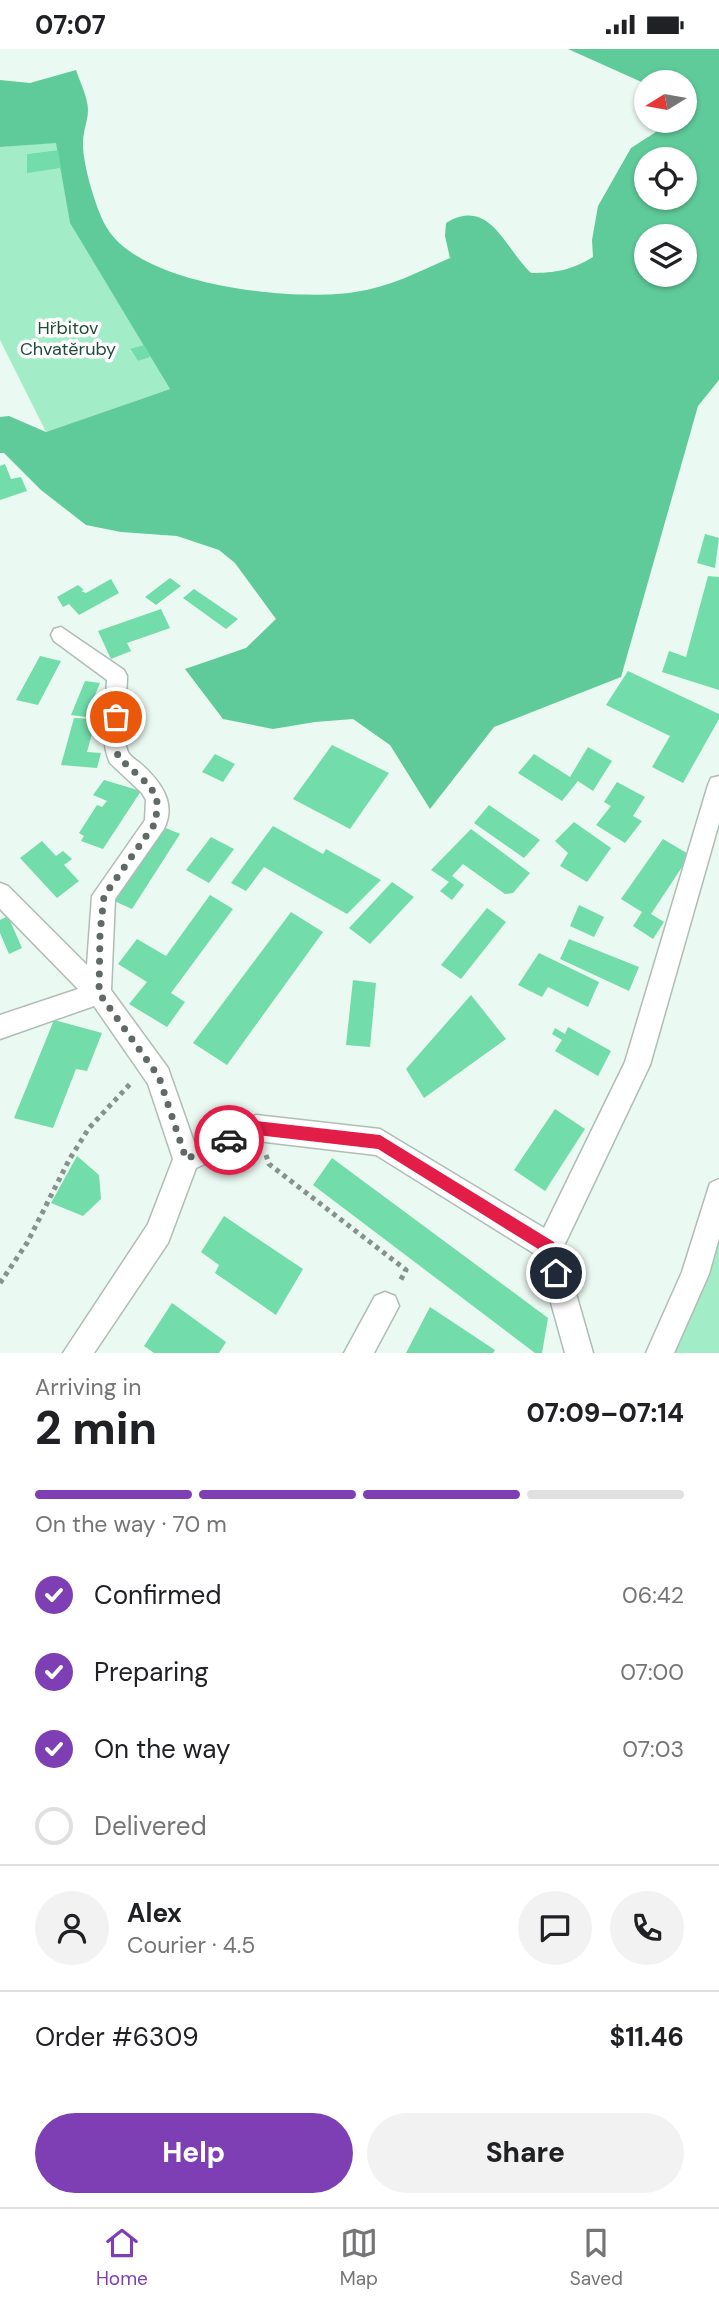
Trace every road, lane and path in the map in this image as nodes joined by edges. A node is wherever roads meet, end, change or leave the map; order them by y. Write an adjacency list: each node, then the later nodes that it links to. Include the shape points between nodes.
1 (61, 635): 4 (street, via 117,676 118,757 150,786 157,799 156,822 104,896)
2 (719, 785): 10 (street, via 637,1065)
3 (0, 893): 4 (street)
4 (99, 993): 5 (street); 8 (street, via 159,1077)
5 (0, 1027)
6 (117, 1098): 11 (path, via 89,1128)
7 (256, 1128): 8 (street); 10 (street, via 380,1142); 12 (path, via 269,1164 406,1270)
8 (186, 1159): 13 (street, via 158,1233)
9 (719, 1192): 16 (street, via 695,1274)
10 (549, 1247): 15 (street)
11 (0, 1283)
12 (385, 1306): 14 (street)
13 (77, 1353)
14 (358, 1353)
15 (579, 1353)
16 (660, 1353)

